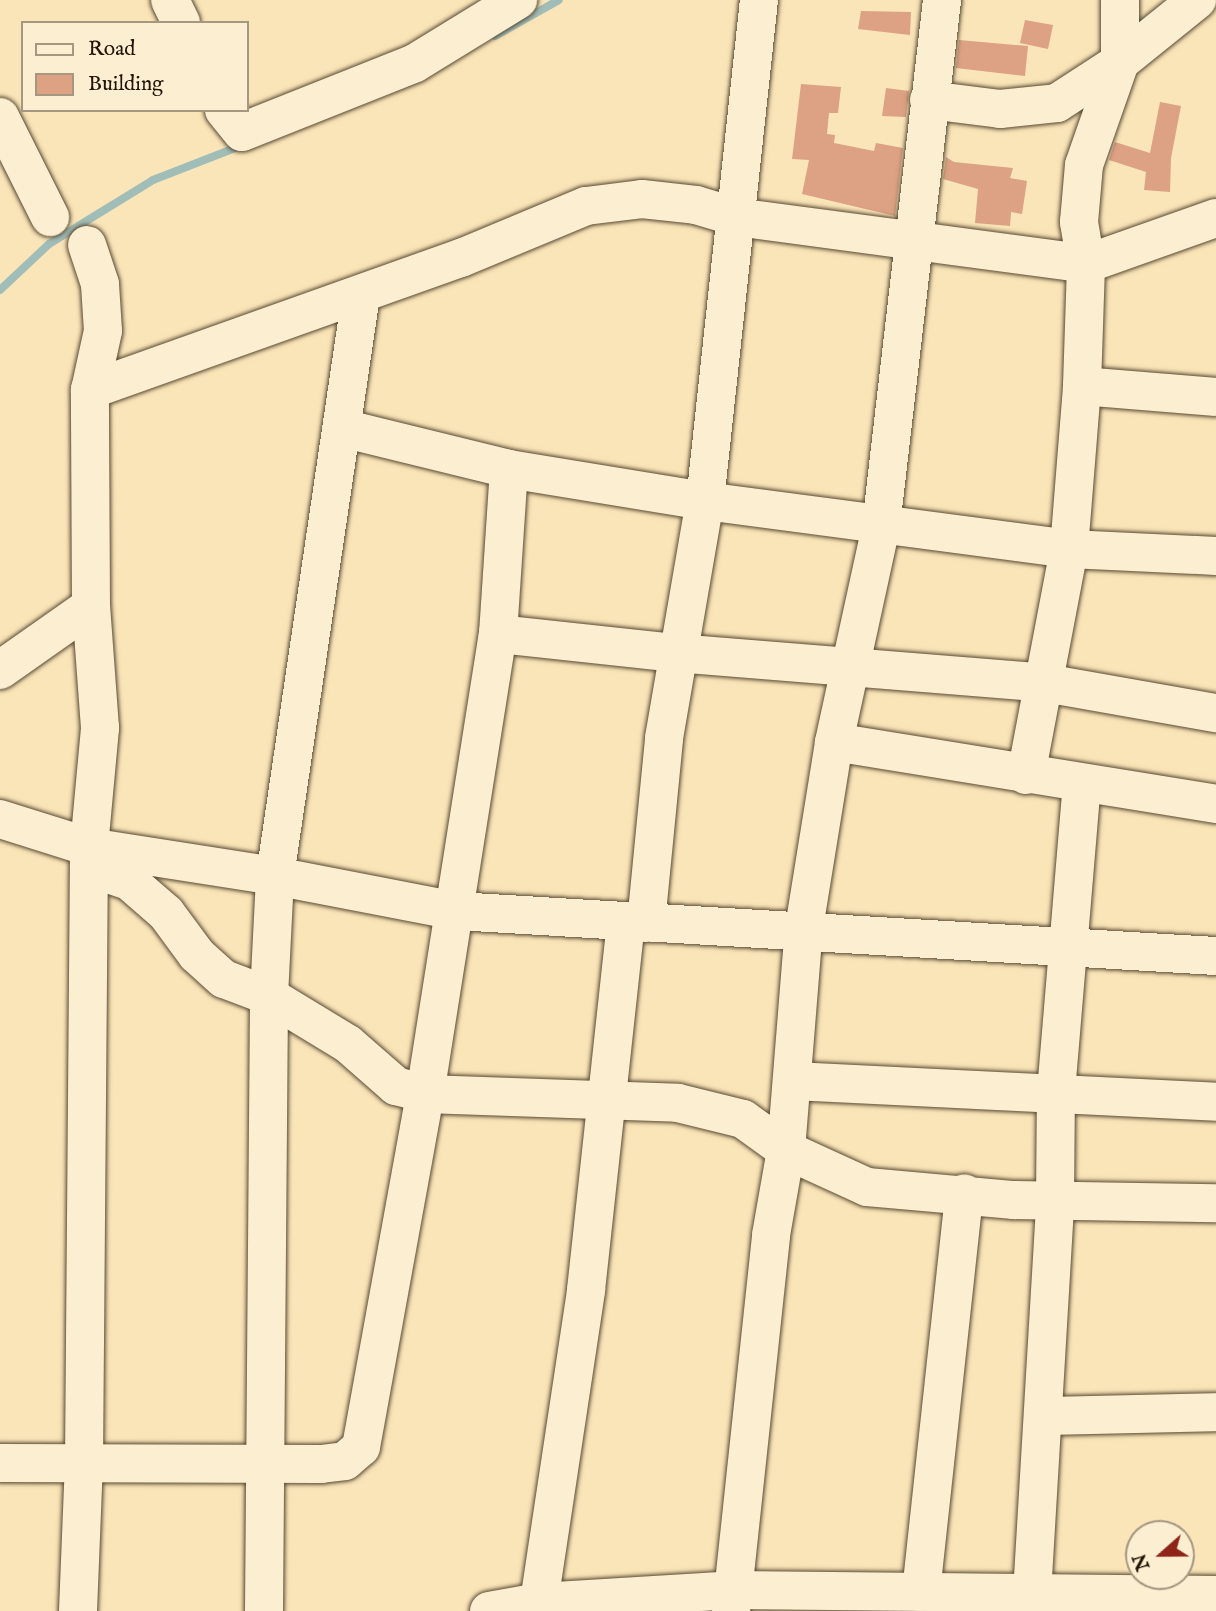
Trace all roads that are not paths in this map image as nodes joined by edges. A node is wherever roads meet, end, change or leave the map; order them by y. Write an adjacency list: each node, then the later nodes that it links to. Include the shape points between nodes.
1 (170, 0): 7 (street)
2 (518, 0): 10 (street, via 415,62 242,132)
3 (759, 0): 13 (street)
4 (942, 0): 9 (street)
5 (1120, 0): 8 (street)
6 (1197, 0): 8 (street)
7 (180, 21)
8 (1120, 62): 9 (street, via 1057,103 1000,109); 17 (street, via 1084,164 1079,222)
9 (929, 100): 15 (street)
10 (226, 112)
11 (0, 117): 12 (street)
12 (50, 217)
13 (736, 217): 15 (street); 18 (street, via 696,205 642,199 586,206); 24 (street)
14 (1216, 218): 17 (street)
15 (912, 240): 17 (street); 25 (street)
16 (87, 245): 20 (street, via 100,284 103,331)
17 (1086, 264): 19 (street)
18 (361, 295): 20 (street); 22 (street)
19 (1082, 386): 21 (street); 26 (street)
20 (90, 390): 28 (street)
21 (1216, 397)
22 (341, 428): 23 (street); 41 (street)
23 (509, 469): 24 (street); 29 (street)
24 (705, 500): 25 (street); 30 (street)
25 (881, 526): 26 (street); 31 (street)
26 (1069, 549): 27 (street); 33 (street)
27 (1216, 556)
28 (91, 606): 32 (street); 40 (street, via 100,728)
29 (498, 634): 30 (street); 42 (street)
30 (676, 653): 31 (street); 43 (street)
31 (851, 665): 33 (street); 35 (street)
32 (0, 670)
33 (1045, 683): 34 (street); 36 (street)
34 (1216, 713)
35 (834, 742): 36 (street); 44 (street)
36 (1026, 775): 37 (street)
37 (1082, 784): 38 (street); 45 (street)
38 (1216, 804)
39 (0, 819): 40 (street)
40 (90, 858): 41 (street); 47 (street, via 129,881 166,913 197,955 224,979); 60 (street)
41 (275, 876): 42 (street); 47 (street)
42 (456, 911): 43 (street); 50 (street)
43 (636, 922): 44 (street); 51 (street)
44 (804, 928): 45 (street); 48 (street)
45 (1069, 946): 46 (street); 49 (street)
46 (1216, 956)
47 (270, 996): 50 (street, via 348,1044 396,1086); 61 (street)
48 (793, 1081): 49 (street); 53 (street)
49 (1056, 1092): 52 (street); 55 (street)
50 (425, 1094): 51 (street); 61 (street, via 361,1447 345,1461)
51 (606, 1098): 53 (street, via 678,1103 743,1119); 65 (street, via 586,1290)
52 (1216, 1102)
53 (786, 1150): 54 (street, via 866,1187); 64 (street, via 771,1235)
54 (964, 1193): 55 (street); 62 (street)
55 (1055, 1201): 56 (street); 58 (street)
56 (1216, 1203)
57 (1216, 1412): 58 (street)
58 (1044, 1416): 66 (street)
59 (0, 1462): 60 (street)
60 (84, 1463): 61 (street); 67 (street)
61 (268, 1464): 68 (street)
62 (921, 1592): 64 (street); 66 (street)
63 (1216, 1595): 66 (street)
64 (732, 1601): 65 (street)
65 (540, 1602): 69 (street)
66 (1032, 1602)
67 (78, 1611)
68 (264, 1611)
69 (489, 1611)

